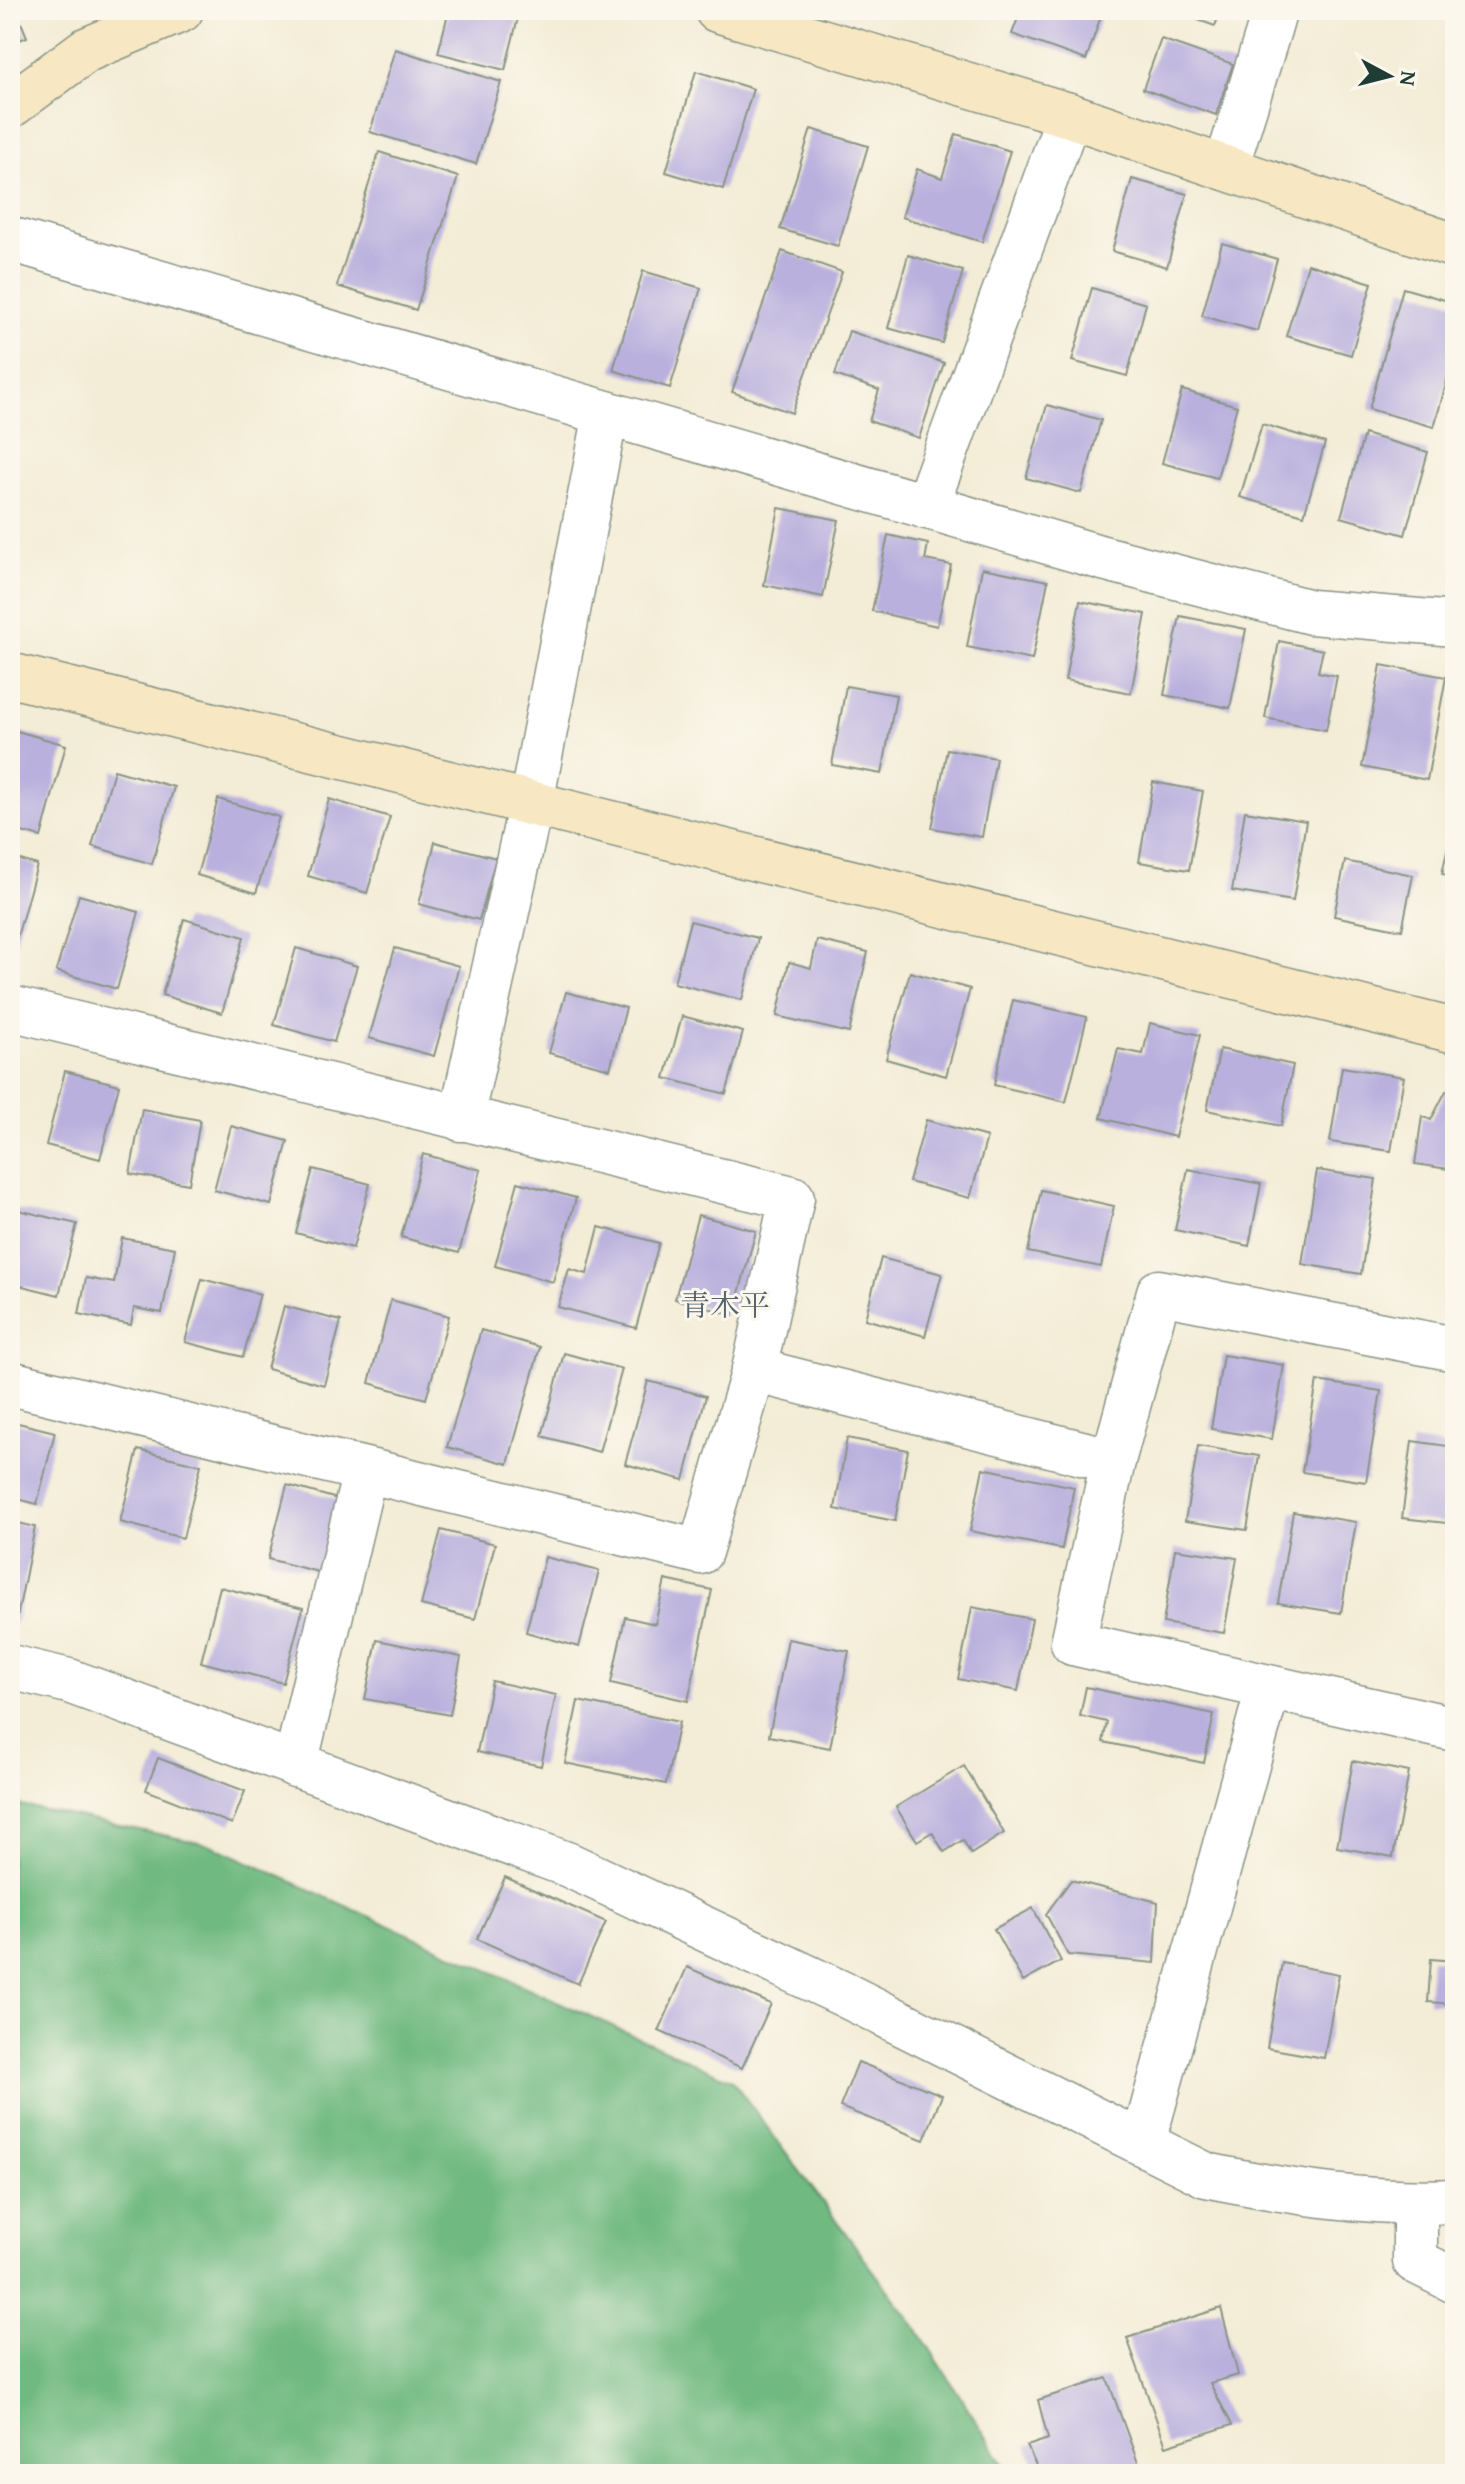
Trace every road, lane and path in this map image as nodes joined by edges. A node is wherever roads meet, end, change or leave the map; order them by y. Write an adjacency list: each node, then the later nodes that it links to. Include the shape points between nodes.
1 (181, 10): 4 (street, via 86,50)
2 (717, 10): 5 (street)
3 (1275, 10): 6 (street)
4 (10, 106)
5 (1069, 115): 6 (street); 10 (street)
6 (1226, 168): 8 (street)
7 (10, 239): 9 (street)
8 (1455, 246)
9 (606, 413): 10 (street); 13 (street)
10 (926, 507): 11 (street, via 1311,612)
11 (1455, 624)
12 (10, 675): 13 (street)
13 (531, 803): 15 (street); 16 (street)
14 (10, 1008): 16 (street)
15 (1455, 1031)
16 (461, 1119): 18 (street, via 792,1198)
17 (1455, 1349): 20 (street, via 1159,1292)
18 (754, 1370): 20 (street); 21 (street, via 700,1552)
19 (10, 1383): 21 (street)
20 (1113, 1461): 23 (street, via 1073,1643)
21 (365, 1471): 25 (street)
22 (10, 1667): 25 (street, via 69,1681)
23 (1268, 1689): 24 (street); 26 (street)
24 (1455, 1729)
25 (295, 1765): 26 (street, via 569,1865)
26 (1143, 2143): 27 (street, via 1206,2175 1269,2188)
27 (1435, 2202): 28 (street, via 1415,2261)
28 (1455, 2281)

